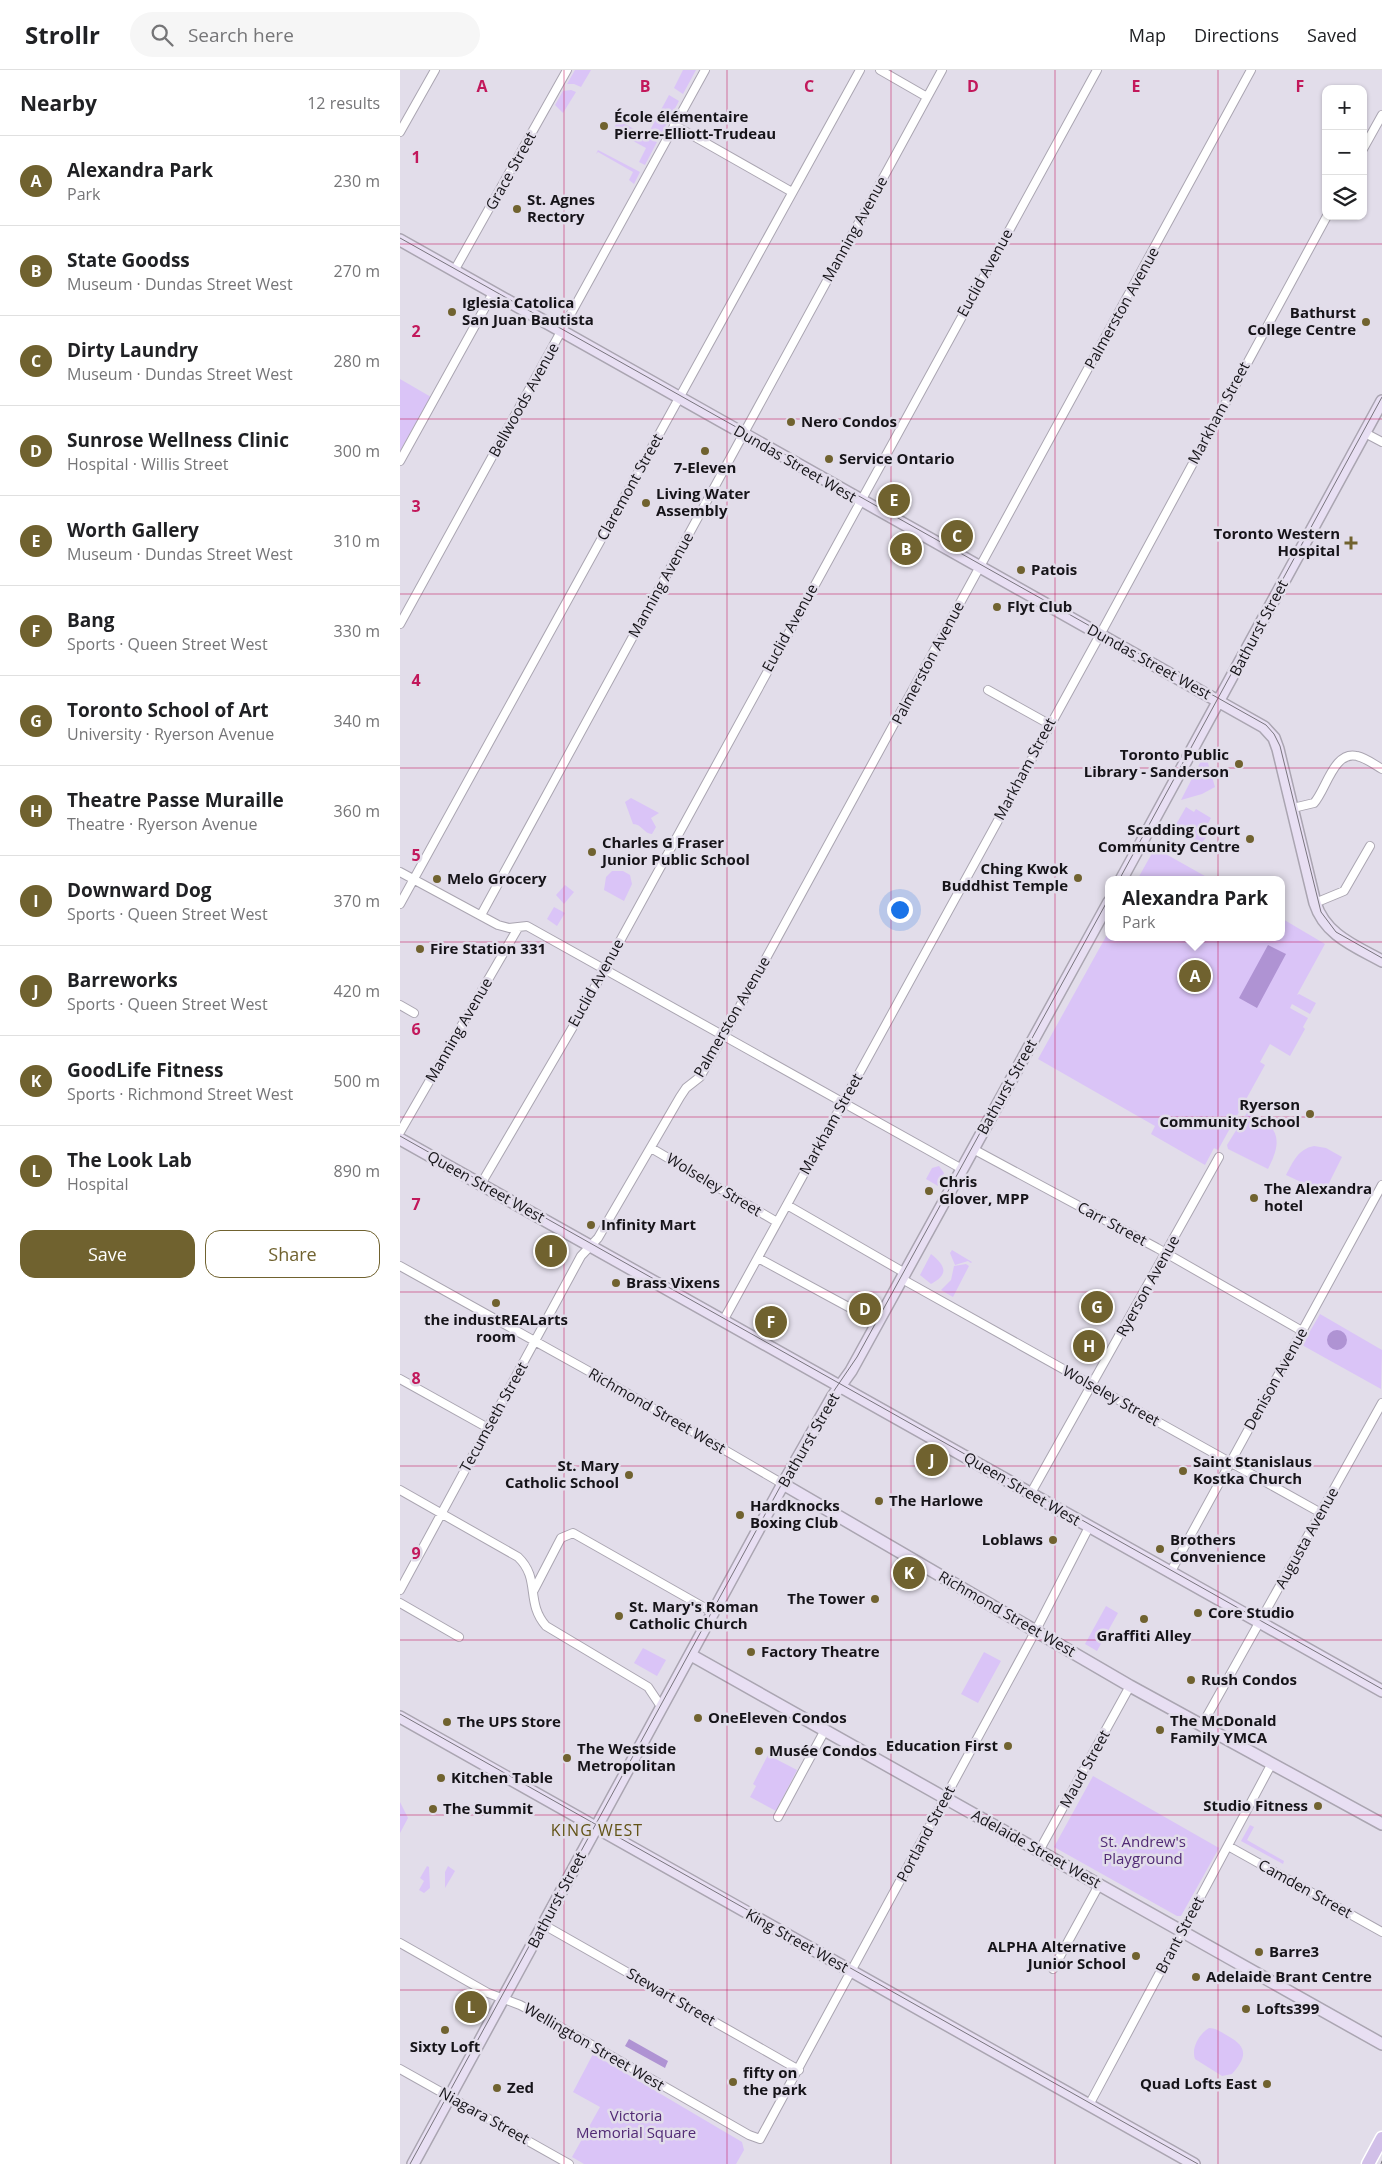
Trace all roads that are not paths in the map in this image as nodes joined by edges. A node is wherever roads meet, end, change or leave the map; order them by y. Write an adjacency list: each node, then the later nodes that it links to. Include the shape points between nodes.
1 (435, 70): 12 (street)
2 (568, 70): 17 (street, Grace Street)
3 (705, 70): 11 (street, Bellwoods Avenue)
4 (860, 70): 14 (street, Claremont Street)
5 (880, 70): 9 (street)
6 (942, 70): 9 (street, Manning Avenue)
7 (1097, 70): 26 (street, Euclid Avenue)
8 (1251, 70): 27 (street, Palmerston Avenue)
9 (927, 97): 23 (street, Manning Avenue)
10 (1382, 115): 13 (street)
11 (674, 125): 14 (street); 19 (street, Bellwoods Avenue)
12 (400, 132)
13 (1367, 142)
14 (792, 192): 20 (street, Claremont Street)
15 (1325, 220): 29 (street, Markham Street)
16 (400, 240): 17 (main road, Dundas Street West)
17 (454, 271): 18 (main road, Dundas Street West)
18 (493, 293): 19 (main road, Dundas Street West); 25 (street)
19 (561, 331): 20 (main road, Dundas Street West); 28 (street, Bellwoods Avenue)
20 (678, 398): 23 (main road, Dundas Street West); 38 (street, Claremont Street)
21 (1382, 401): 22 (main road, Bathurst Street)
22 (1365, 432): 24 (street); 31 (main road, Bathurst Street)
23 (744, 435): 26 (main road, Dundas Street West); 42 (street, Manning Avenue)
24 (1382, 442)
25 (400, 461)
26 (860, 500): 27 (main road, Dundas Street West); 45 (street, Euclid Avenue)
27 (980, 567): 29 (main road, Dundas Street West); 48 (street, Palmerston Avenue)
28 (400, 624)
29 (1100, 635): 31 (main road, Dundas Street West); 32 (street, Markham Street)
30 (988, 690): 32 (street)
31 (1219, 702): 34 (main road, Dundas Street West, via 1264,728 1274,738); 37 (main road, Bathurst Street)
32 (1049, 724): 49 (street, Markham Street)
33 (1382, 769): 34 (street, via 1358,756 1348,756 1338,763 1314,802)
34 (1293, 808): 39 (main road, Dundas Street West)
35 (1370, 846): 39 (street, via 1344,891)
36 (400, 872): 38 (street)
37 (1123, 876)
38 (414, 880): 40 (street, Claremont Street); 42 (street)
39 (1315, 903): 44 (main road, Dundas Street West, via 1331,930)
40 (400, 904)
41 (1105, 909): 53 (main road, Bathurst Street)
42 (481, 916): 43 (street, via 498,925)
43 (518, 928): 45 (street, via 527,926); 50 (street, Manning Avenue)
44 (1382, 961)
45 (604, 969): 48 (street); 56 (street, Euclid Avenue)
46 (400, 1005): 47 (street)
47 (414, 1013)
48 (723, 1036): 49 (street); 52 (street, Palmerston Avenue, via 700,1077 680,1097)
49 (843, 1101): 55 (street); 58 (street, Markham Street)
50 (400, 1132)
51 (400, 1139): 56 (main road, Queen Street West)
52 (651, 1148): 59 (street, Wolseley Street); 60 (street, Palmerston Avenue, via 598,1238)
53 (973, 1149): 55 (main road, Bathurst Street); 61 (street, Carr Street)
54 (1219, 1157): 61 (street, Ryerson Avenue)
55 (962, 1169): 64 (main road, Bathurst Street)
56 (481, 1184): 60 (main road, Queen Street West)
57 (1382, 1185): 67 (street, Denison Avenue)
58 (787, 1205): 59 (street, Markham Street); 64 (street, Wolseley Street)
59 (777, 1222): 62 (street, Markham Street)
60 (590, 1246): 65 (main road, Queen Street West); 68 (street, Tecumseth Street, via 581,1256)
61 (1166, 1253): 67 (street, Carr Street); 71 (street, Ryerson Avenue)
62 (758, 1258): 65 (street, Markham Street); 66 (street)
63 (400, 1266): 68 (street, Richmond Street West)
64 (904, 1276): 66 (main road, Bathurst Street); 71 (street, Wolseley Street)
65 (723, 1321): 70 (main road, Queen Street West)
66 (878, 1323): 70 (main road, Bathurst Street, via 852,1371)
67 (1302, 1331): 74 (street, Denison Avenue)
68 (535, 1341): 73 (street, Tecumseth Street); 75 (street, Richmond Street West)
69 (400, 1379): 73 (street)
70 (840, 1386): 75 (main road, Bathurst Street); 77 (main road, Queen Street West)
71 (1092, 1386): 74 (street, Wolseley Street); 77 (street, Ryerson Avenue)
72 (1382, 1403): 78 (street, Augusta Avenue)
73 (488, 1428): 79 (street, Tecumseth Street)
74 (1230, 1462): 78 (street, Wolseley Street); 81 (street, Denison Avenue)
75 (783, 1484): 85 (main road, Bathurst Street); 87 (main road, Richmond Street West)
76 (400, 1490): 79 (street)
77 (1030, 1493): 80 (main road, Queen Street West)
78 (1321, 1513): 86 (street, Augusta Avenue)
79 (441, 1514): 82 (street, Tecumseth Street); 83 (street, via 518,1557 532,1578)
80 (1089, 1527): 81 (main road, Queen Street West); 87 (street, Portland Street)
81 (1170, 1572): 86 (main road, Queen Street West)
82 (400, 1590)
83 (533, 1592): 85 (street, via 560,1538 574,1533); 92 (street, via 537,1617 546,1626 648,1686)
84 (400, 1603): 88 (street)
85 (714, 1613): 89 (main road, Bathurst Street)
86 (1259, 1623): 91 (main road, Queen Street West); 94 (street, Augusta Avenue)
87 (1036, 1632): 90 (main road, Richmond Street West); 97 (street, Portland Street)
88 (459, 1637)
89 (691, 1654): 92 (main road, Bathurst Street); 95 (main road, Adelaide Street West)
90 (1130, 1686): 94 (main road, Richmond Street West); 102 (street, Maud Street)
91 (1382, 1692)
92 (662, 1708): 100 (main road, Bathurst Street)
93 (400, 1717): 100 (main road, King Street West)
94 (1202, 1725): 96 (main road, Richmond Street West)
95 (824, 1730): 97 (main road, Adelaide Street West); 98 (street)
96 (1272, 1765): 99 (main road, Richmond Street West); 101 (street, Brant Street)
97 (945, 1798): 102 (main road, Adelaide Street West); 109 (street, Portland Street)
98 (778, 1817)
99 (1382, 1824)
100 (597, 1828): 104 (main road, Bathurst Street); 109 (main road, King Street West)
101 (1228, 1846): 105 (street, Brant Street); 106 (street, Camden Street)
102 (1039, 1851): 103 (main road, Adelaide Street West)
103 (1099, 1885): 105 (main road, Adelaide Street West); 108 (street)
104 (544, 1925): 110 (main road, Bathurst Street); 113 (street, Stewart Street)
105 (1182, 1932): 111 (main road, Adelaide Street West); 115 (street, Brant Street)
106 (1382, 1932)
107 (400, 1943): 110 (street, Wellington Street West)
108 (1053, 1969)
109 (852, 1972): 113 (street, Portland Street); 115 (main road, King Street West)
110 (503, 2000): 114 (main road, Bathurst Street); 117 (street, Wellington Street West, via 524,2007)
111 (1382, 2044)
112 (400, 2069): 114 (street, Niagara Street)
113 (799, 2070): 117 (street, Portland Street)
114 (450, 2097): 118 (main road, Bathurst Street); 119 (street, Niagara Street)
115 (1089, 2105): 120 (main road, King Street West)
116 (1382, 2138): 121 (main road)
117 (760, 2139)
118 (413, 2164)
119 (568, 2164)
120 (1194, 2164)
121 (1368, 2164)

